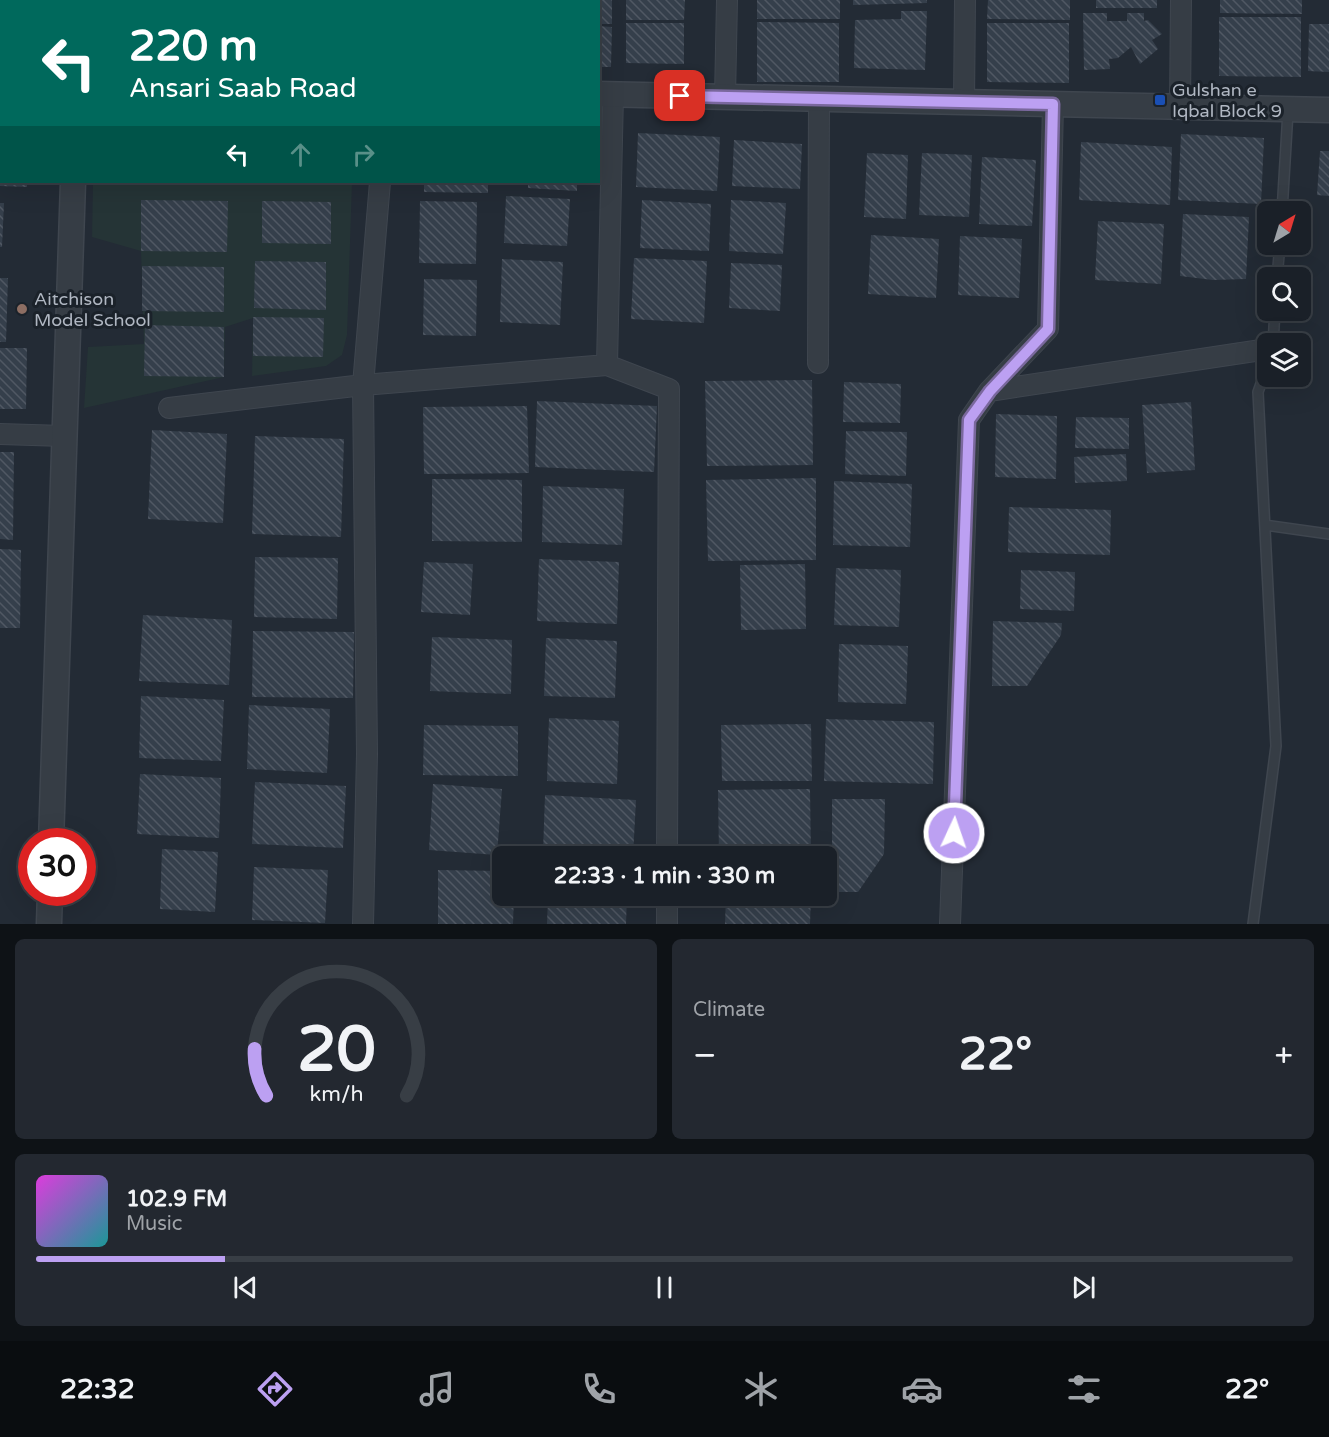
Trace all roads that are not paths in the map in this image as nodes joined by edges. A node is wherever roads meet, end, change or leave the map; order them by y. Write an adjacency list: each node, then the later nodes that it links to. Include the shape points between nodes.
1 (727, 0): 5 (street)
2 (965, 0): 7 (street)
3 (1181, 0): 9 (street)
4 (606, 94): 5 (street); 17 (street)
5 (725, 97): 6 (street)
6 (819, 99): 7 (street); 16 (street)
7 (964, 102): 8 (street)
8 (1053, 104): 9 (street); 20 (street, via 1048,329)
9 (1180, 106): 10 (street)
10 (1288, 109): 11 (street); 14 (lane)
11 (1329, 110)
12 (73, 183): 23 (street)
13 (380, 183): 18 (street)
14 (1283, 201)
15 (1257, 351): 20 (street)
16 (818, 363)
17 (607, 365): 18 (street); 27 (street, via 669,389)
18 (363, 385): 21 (street); 31 (street, via 367,754)
19 (1260, 387): 24 (lane)
20 (990, 391): 33 (street, via 969,420)
21 (169, 408)
22 (0, 434): 23 (street)
23 (64, 436): 26 (street)
24 (1264, 525): 25 (lane); 34 (lane, via 1276,746)
25 (1329, 534)
26 (51, 828)
27 (667, 846)
28 (50, 906): 30 (street)
29 (667, 906): 32 (street)
30 (49, 924)
31 (363, 924)
32 (667, 924)
33 (950, 924)
34 (1253, 924)

